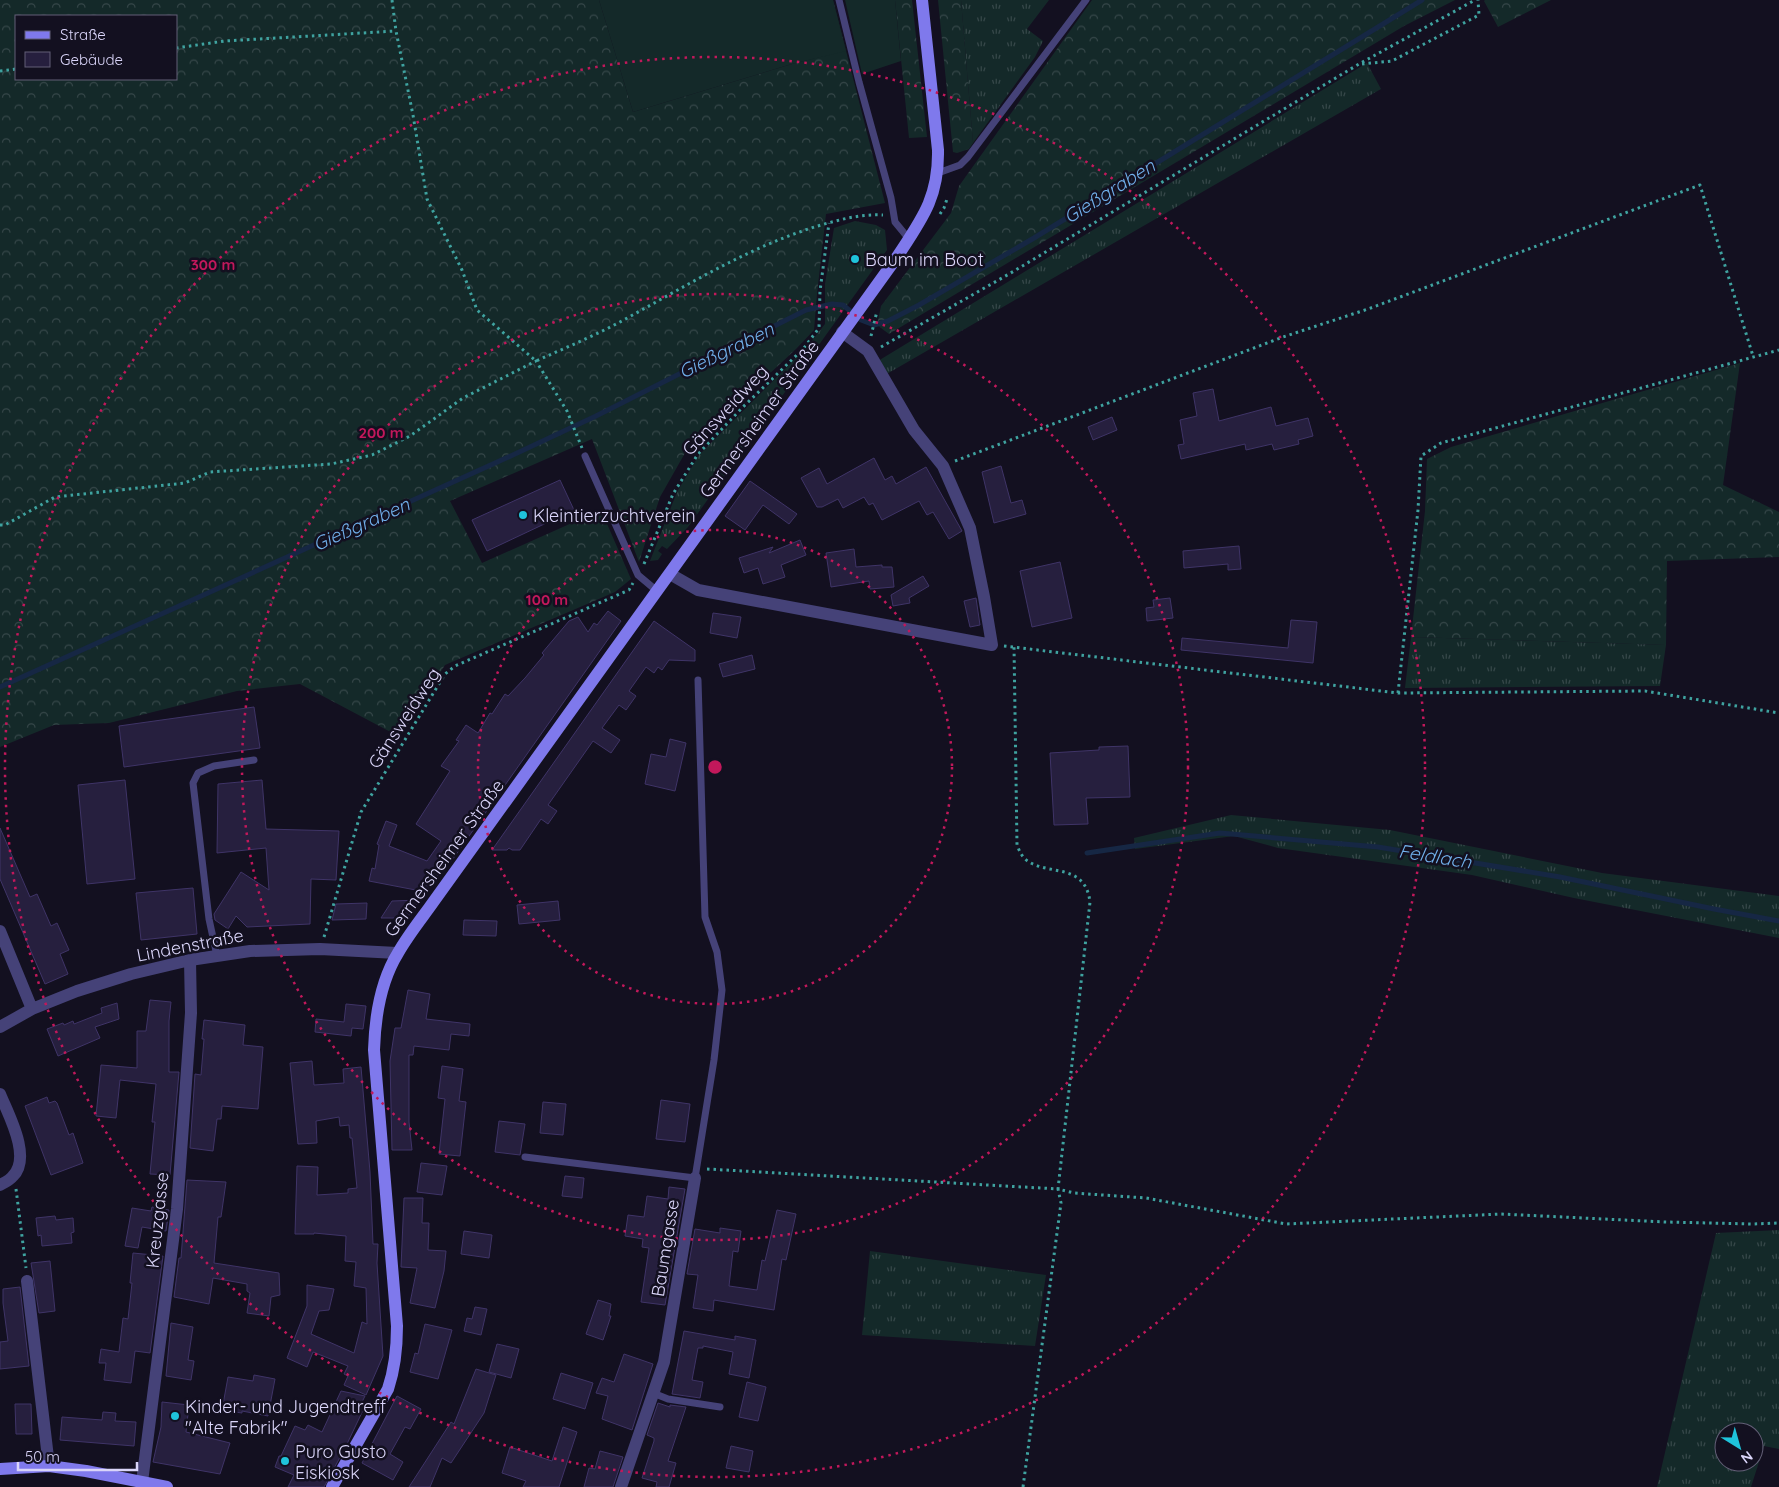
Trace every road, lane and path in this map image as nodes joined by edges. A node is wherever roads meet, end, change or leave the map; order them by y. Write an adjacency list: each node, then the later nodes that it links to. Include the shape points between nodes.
1 (392, 0): 6 (path)
2 (839, 0): 12 (lane)
3 (922, 0): 11 (street, Germersheimer Straße)
4 (1086, 0): 11 (lane, via 968,157 960,165)
5 (1476, 0): 8 (path); 8 (path, via 1479,15 1392,61)
6 (396, 31): 7 (path, via 225,41); 21 (path, via 414,115 427,200 462,270 477,310)
7 (178, 48)
8 (1359, 64): 19 (path, via 887,345)
9 (15, 69): 10 (path)
10 (0, 71)
11 (938, 173): 14 (street, Germersheimer Straße, via 928,208)
12 (894, 216): 13 (path, via 870,214); 14 (lane)
13 (830, 223): 21 (path, via 758,248 626,319); 27 (path, Gänsweidweg, via 820,291 819,328 804,348 698,454 673,494)
14 (909, 239): 16 (street, Germersheimer Straße)
15 (877, 307): 17 (path)
16 (845, 329): 19 (street, Germersheimer Straße); 26 (street, Germersheimer Straße)
17 (871, 337)
18 (1779, 350): 20 (path)
19 (868, 351): 24 (street, Germersheimer Straße, via 914,430)
20 (1753, 356): 24 (path, via 1700,185 1368,309 1283,337); 32 (path, via 1441,443 1422,456)
21 (536, 361): 22 (path, via 567,412); 25 (path, via 463,398 410,436 372,455 331,464 210,472 185,483 55,497)
22 (576, 435)
23 (585, 456): 27 (lane)
24 (943, 466): 29 (street, Germersheimer Straße, via 970,528)
25 (0, 525)
26 (670, 574): 28 (street, Germersheimer Straße); 29 (street, via 698,590)
27 (638, 576): 28 (lane); 36 (path, Gänsweidweg, via 629,590 455,666 445,674 361,812)
28 (657, 591): 37 (street, Germersheimer Straße)
29 (992, 645): 30 (path)
30 (1014, 646): 32 (path); 47 (path, via 1016,846 1024,859 1031,863 1076,878 1086,888 1090,902)
31 (698, 680): 44 (lane, via 706,918 717,952 722,990)
32 (1398, 693): 33 (path, via 1645,691)
33 (1779, 713)
34 (254, 760): 38 (lane, via 214,766 198,773 193,783 211,933)
35 (0, 931): 40 (street)
36 (320, 949): 37 (street, Lindenstraße); 38 (street, Lindenstraße, via 250,950)
37 (397, 954): 56 (street, Germersheimer Straße, via 379,1003 374,1050 397,1351 388,1389)
38 (217, 956): 39 (street, Lindenstraße)
39 (190, 960): 40 (street, Lindenstraße, via 131,974); 54 (street, Kreuzgasse, via 191,1013 177,1209)
40 (32, 1009): 41 (street, Lindenstraße)
41 (0, 1027)
42 (0, 1094): 45 (street, via 19,1140 20,1160)
43 (525, 1157): 44 (lane, Baumgasse)
44 (695, 1173): 47 (path); 50 (street, Baumgasse, via 664,1362)
45 (14, 1176): 46 (street); 49 (path)
46 (0, 1185)
47 (1058, 1189): 48 (path, via 1146,1198 1286,1224 1501,1214); 58 (path, via 1061,1203)
48 (1779, 1223)
49 (27, 1281): 52 (street)
50 (653, 1393): 51 (lane, via 668,1399); 57 (street, Baumgasse)
51 (720, 1407)
52 (49, 1466): 53 (street); 54 (street)
53 (0, 1469)
54 (142, 1482): 55 (street)
55 (167, 1487)
56 (332, 1487)
57 (621, 1487)
58 (1023, 1487)

